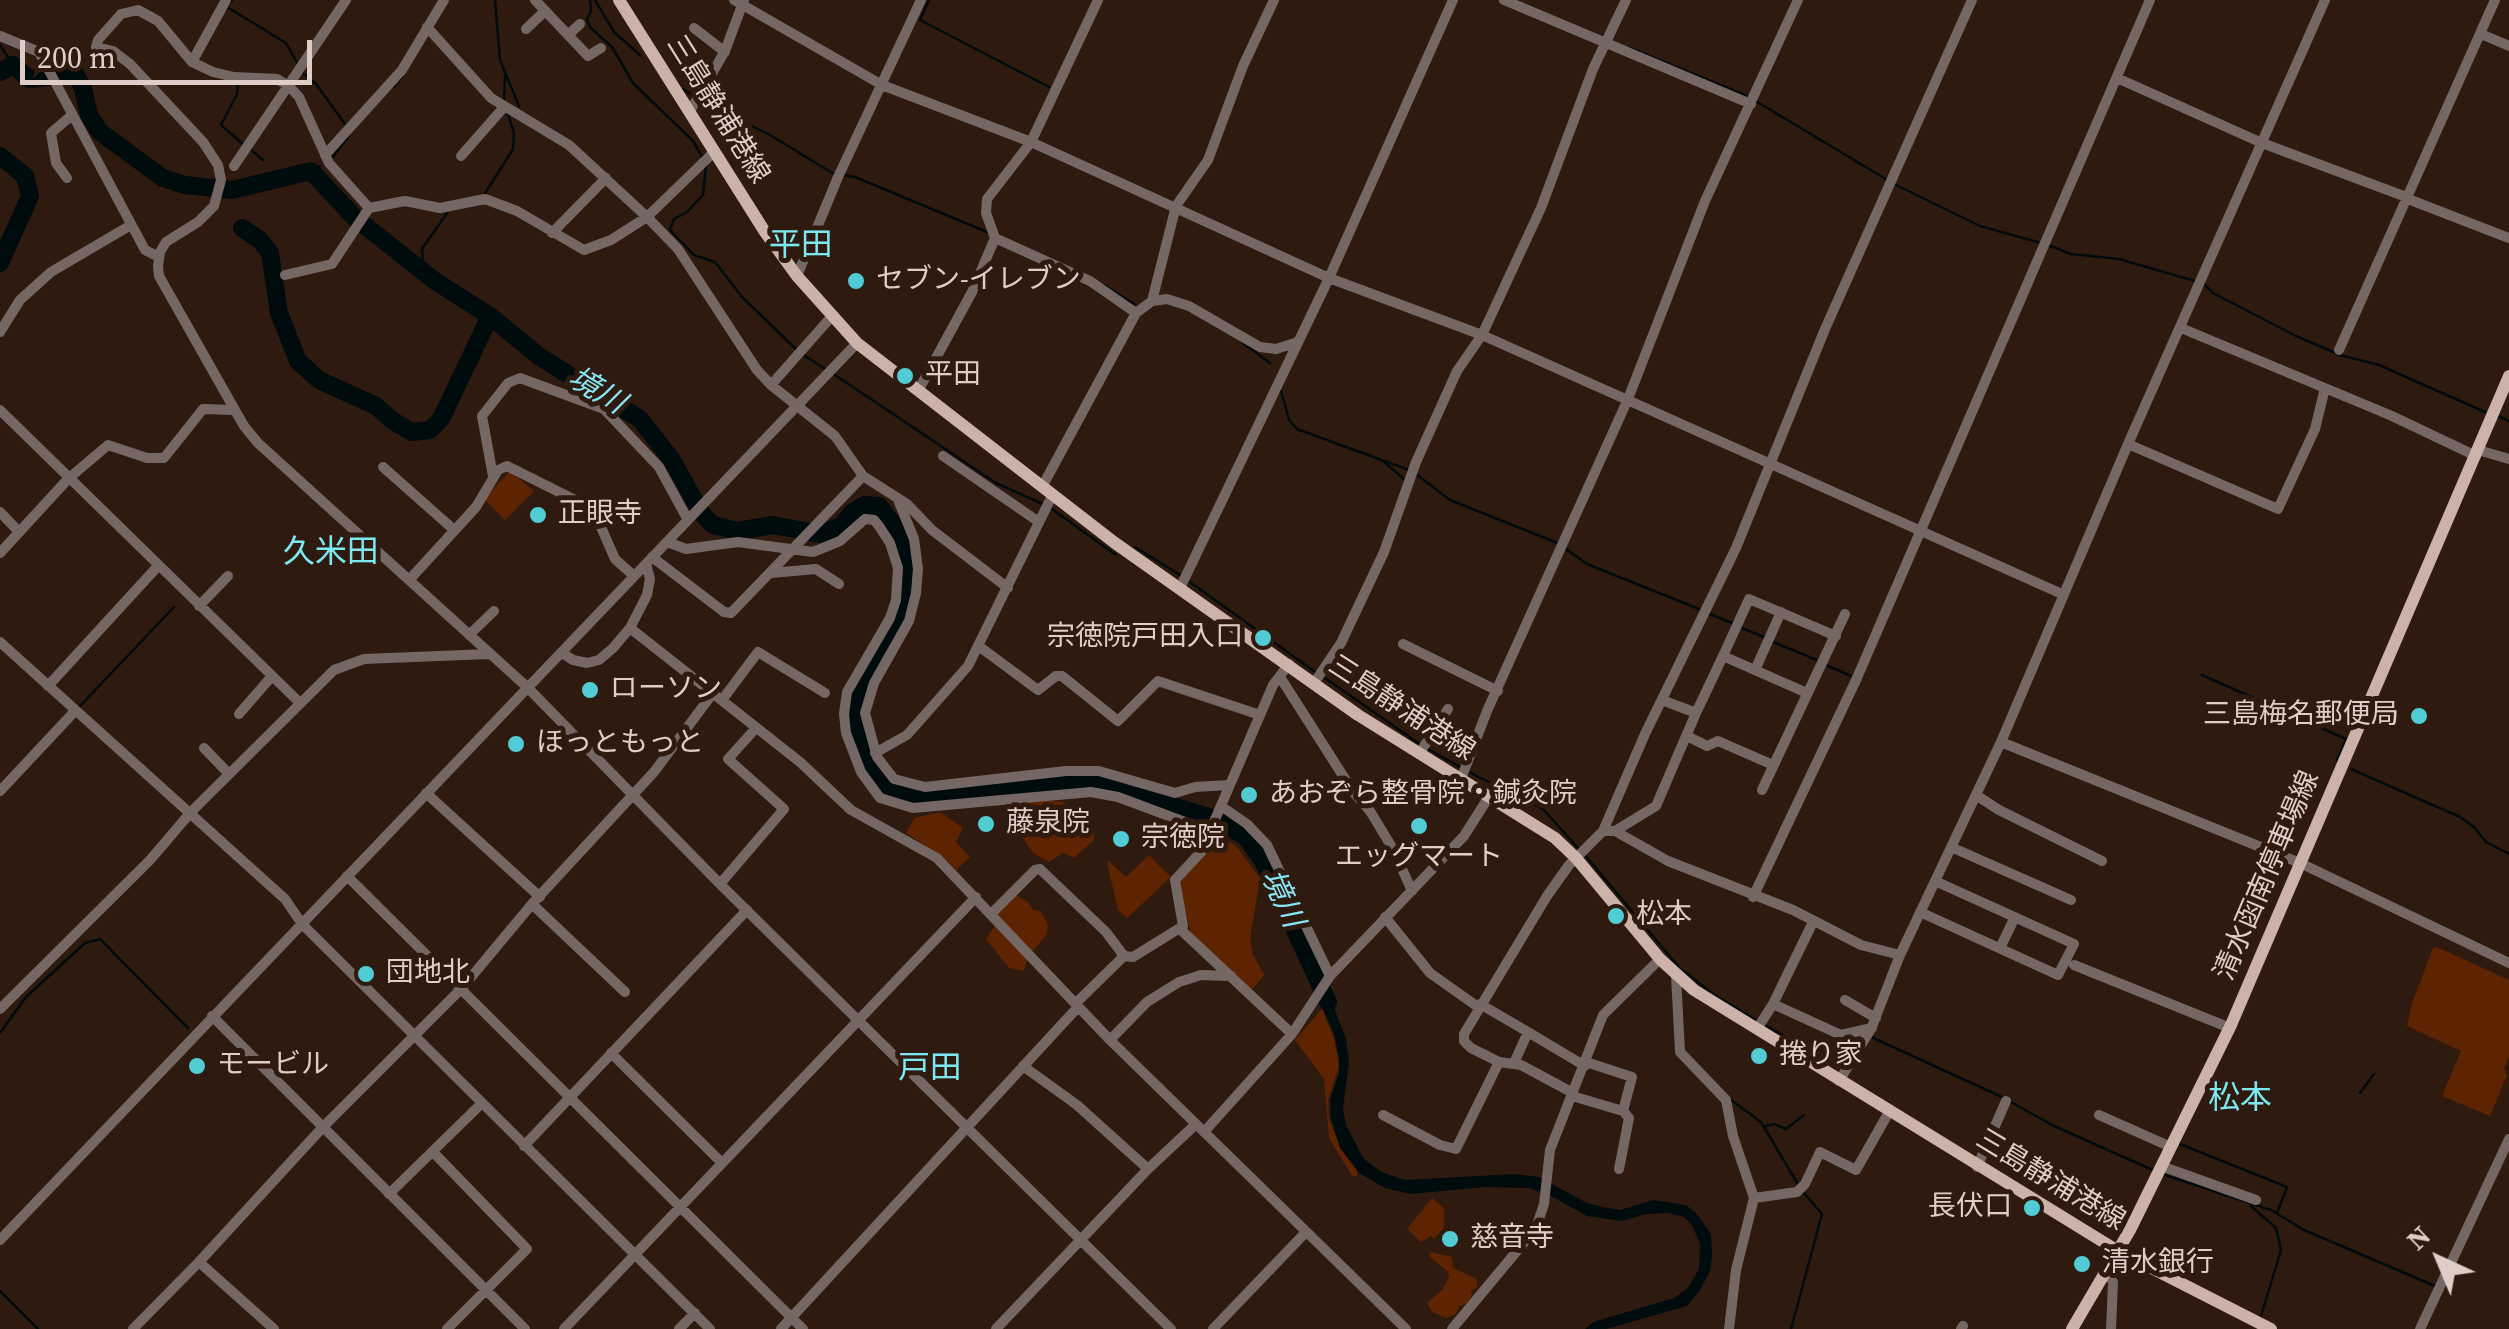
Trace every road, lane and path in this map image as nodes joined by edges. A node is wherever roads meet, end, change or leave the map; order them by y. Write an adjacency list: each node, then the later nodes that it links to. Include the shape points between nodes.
1 (226, 0): 31 (street)
2 (346, 0): 34 (street)
3 (444, 0): 21 (street)
4 (535, 0): 19 (street)
5 (619, 0): 37 (main road, 三島静浦港線)
6 (922, 0): 33 (street)
7 (1098, 0): 39 (street)
8 (1274, 0): 48 (street, via 1208,160)
9 (1454, 0): 58 (street)
10 (1504, 0): 27 (street)
11 (1626, 0): 27 (street)
12 (1798, 0): 35 (street)
13 (1958, 0): 18 (street)
14 (2150, 0): 32 (street)
15 (2325, 0): 40 (street)
16 (2495, 0): 24 (street)
17 (740, 1): 30 (street); 33 (street)
18 (1970, 5): 80 (street)
19 (545, 11): 23 (street); 25 (street)
20 (580, 24): 25 (street)
21 (427, 27): 36 (street); 42 (street, via 402,70)
22 (694, 28): 30 (street)
23 (526, 29)
24 (2481, 34): 28 (street); 47 (street)
25 (568, 35): 29 (street, via 588,56)
26 (0, 36): 38 (street, via 38,52)
27 (1606, 42): 35 (street); 64 (street, via 1541,208)
28 (2509, 46)
29 (601, 48)
30 (724, 52): 37 (street)
31 (192, 62): 34 (street); 55 (street, via 158,21 138,10 121,14 96,47 130,64 204,142 220,172 217,198 198,222 166,242)
32 (2117, 78): 40 (street); 91 (street)
33 (882, 85): 39 (street); 57 (street)
34 (288, 86): 42 (street); 44 (street)
35 (1751, 104): 72 (street)
36 (504, 107): 43 (street); 46 (street, via 553,134)
37 (690, 111): 41 (main road, 三島静浦港線)
38 (72, 115): 45 (street, via 50,133); 51 (street)
39 (1031, 142): 48 (street); 53 (street, via 987,198)
40 (2262, 143): 47 (street); 62 (street)
41 (714, 152): 50 (street); 57 (main road, 三島静浦港線)
42 (325, 155): 49 (street)
43 (461, 156)
44 (234, 166)
45 (67, 178)
46 (606, 178): 50 (street); 52 (street)
47 (2408, 199): 54 (street); 67 (street)
48 (1176, 206): 58 (street); 59 (street)
49 (367, 210): 52 (street, via 405,201 440,208 486,199); 56 (street, via 332,264)
50 (647, 216): 52 (street, via 584,250); 69 (street, via 678,249)
51 (132, 226): 55 (street, via 145,250); 63 (street, via 51,272 20,300)
52 (552, 233)
53 (995, 238): 60 (street, via 1090,281); 71 (street)
54 (2509, 238)
55 (159, 257): 75 (street, via 160,276)
56 (285, 275)
57 (797, 276): 61 (main road, 三島静浦港線)
58 (1329, 278): 64 (street); 66 (street)
59 (1152, 301): 60 (street); 66 (street, via 1189,306 1260,347)
60 (1136, 313): 85 (street)
61 (832, 316): 65 (main road, 三島静浦港線); 69 (street)
62 (2181, 328): 70 (street); 76 (street)
63 (0, 332)
64 (1482, 334): 72 (street); 123 (street, via 1457,372 1341,643)
65 (858, 342): 71 (main road, 三島静浦港線); 73 (street)
66 (1298, 342): 102 (street)
67 (2339, 350)
68 (2509, 376): 77 (main road, 清水函南停車場線)
69 (770, 385): 73 (street)
70 (2326, 388): 76 (street, via 2278,509); 77 (street)
71 (918, 391): 85 (main road, 三島静浦港線)
72 (1628, 398): 80 (street); 126 (street)
73 (796, 406): 83 (street, via 845,446); 88 (street)
74 (0, 410): 84 (street)
75 (234, 410): 84 (street, via 203,409 164,458 108,444); 101 (street, via 258,444)
76 (2128, 444): 105 (street)
77 (2477, 453): 79 (street); 162 (main road, 清水函南停車場線)
78 (944, 456): 89 (street)
79 (2509, 459)
80 (1771, 462): 91 (street); 130 (street)
81 (382, 467): 90 (street)
82 (494, 476): 88 (street, via 482,416 520,378 604,409 659,468); 90 (street); 100 (street, via 512,466 580,500 594,514 614,559)
83 (863, 476): 86 (street); 94 (street)
84 (68, 479): 92 (street); 97 (street)
85 (1047, 492): 89 (street); 102 (main road, 三島静浦港線)
86 (892, 493): 104 (street); 141 (street, via 914,539 918,569 910,622 864,713)
87 (0, 512): 92 (street)
88 (689, 518): 93 (street)
89 (1039, 522): 104 (street)
90 (453, 529): 101 (street)
91 (1920, 530): 105 (street); 167 (street)
92 (19, 532): 95 (street)
93 (667, 542): 94 (street, via 686,549 738,542); 96 (street)
94 (792, 550): 98 (street); 156 (street, via 828,548 870,518 894,554 896,600 847,692 844,714 861,772 880,798 914,808 1092,792)
95 (0, 553)
96 (649, 561): 98 (street, via 728,614); 100 (street); 110 (street, via 649,588)
97 (158, 566): 106 (street); 124 (street)
98 (770, 573): 103 (street, via 816,569)
99 (228, 576): 106 (street)
100 (634, 576): 116 (street)
101 (410, 579): 111 (street)
102 (1183, 581): 119 (main road, 三島静浦港線)
103 (839, 584)
104 (1008, 588): 115 (street)
105 (2062, 594): 139 (street)
106 (199, 606): 121 (street)
107 (494, 611): 111 (street)
108 (1781, 612): 112 (street); 118 (street, via 1750,599); 120 (street)
109 (1846, 614): 112 (street)
110 (630, 628): 116 (street, via 592,662); 129 (street)
111 (469, 635): 117 (street)
112 (1836, 636): 128 (street)
113 (0, 642): 124 (street)
114 (1403, 644): 126 (street)
115 (980, 646): 136 (street, via 1038,690 1062,676 1118,721 1158,682); 141 (street, via 915,728)
116 (562, 652): 125 (street)
117 (489, 654): 125 (street); 131 (street, via 364,659 334,670)
118 (1723, 656): 120 (street); 135 (street)
119 (1290, 664): 122 (street); 123 (main road, 三島静浦港線)
120 (1755, 670): 128 (street)
121 (272, 676): 131 (street); 134 (street)
122 (1280, 677): 136 (street); 166 (street, via 1370,810)
123 (1314, 683): 142 (main road, 三島静浦港線)
124 (48, 686): 133 (street)
125 (527, 687): 149 (street); 150 (street)
126 (1498, 692): 145 (street)
127 (825, 693): 129 (street, via 758,652)
128 (1807, 693): 143 (street)
129 (718, 697): 137 (street); 150 (street)
130 (1662, 700): 135 (street); 158 (street)
131 (300, 703): 144 (street)
132 (1448, 709): 142 (street)
133 (76, 711): 148 (street); 155 (street)
134 (239, 714)
135 (1696, 714): 138 (street)
136 (1260, 715): 146 (street)
137 (756, 728): 165 (street, via 728,759 784,809); 168 (street, via 851,810 937,858)
138 (1688, 736): 143 (street); 158 (street, via 1656,806)
139 (2000, 742): 153 (street); 162 (street)
140 (204, 748): 144 (street)
141 (875, 753): 151 (street, via 906,785 1098,771)
142 (1419, 754): 145 (main road, 三島静浦港線)
143 (1773, 765): 147 (street)
144 (229, 774): 155 (street)
145 (1461, 779): 152 (main road, 三島静浦港線)
146 (1229, 786): 151 (street); 154 (street)
147 (1762, 790)
148 (0, 791)
149 (426, 793): 163 (street); 170 (street)
150 (631, 794): 165 (street); 170 (street)
151 (1174, 794): 156 (street)
152 (1490, 795): 160 (main road, 三島静浦港線); 166 (street, via 1464,836)
153 (1976, 795): 159 (street); 161 (street)
154 (1220, 808): 157 (street); 187 (street, via 1266,845)
155 (191, 812): 177 (street); 194 (street)
156 (1163, 812): 157 (street)
157 (1210, 829): 178 (street, via 1198,856 1175,880 1184,918)
158 (1610, 831): 160 (street); 167 (street)
159 (1952, 846): 164 (street); 169 (street)
160 (1576, 858): 182 (main road, 三島静浦港線); 193 (street)
161 (2102, 861)
162 (2300, 863): 183 (street); 198 (main road, 清水函南停車場線)
163 (347, 876): 177 (street); 188 (street)
164 (1935, 881): 172 (street); 175 (street)
165 (720, 884): 171 (street)
166 (1412, 890): 174 (street)
167 (1753, 896): 176 (street)
168 (976, 898): 173 (street); 196 (street)
169 (2072, 900)
170 (536, 901): 188 (street); 189 (street)
171 (747, 910): 196 (street); 204 (street)
172 (1920, 912): 179 (street); 180 (street)
173 (991, 914): 181 (street, via 1040,869); 192 (street)
174 (1385, 917): 187 (street); 193 (street, via 1430,974)
175 (2015, 917): 179 (street); 179 (street, via 2074,944 2058,974)
176 (1813, 922): 180 (street); 191 (street)
177 (302, 924): 195 (street); 202 (street)
178 (1180, 929): 181 (street, via 1133,958); 185 (street)
179 (2000, 948)
180 (1900, 955): 197 (street)
181 (1124, 956): 192 (street)
182 (1660, 959): 186 (main road, 三島静浦港線); 207 (street, via 1604,1015)
183 (2509, 963)
184 (2074, 965): 198 (street)
185 (1232, 976): 201 (street); 203 (street, via 1179,982 1147,1002)
186 (1676, 976): 199 (main road, 三島静浦港線); 231 (street, via 1680,1052 1726,1100)
187 (1328, 978): 201 (street)
188 (462, 988): 202 (street); 211 (street)
189 (625, 992)
190 (1845, 1000): 197 (street)
191 (1774, 1004): 197 (street, via 1841,1035); 199 (street)
192 (1077, 1006): 203 (street); 208 (street)
193 (1479, 1006): 200 (street); 205 (street, via 1464,1041)
194 (0, 1009)
195 (212, 1016): 218 (street); 235 (street)
196 (858, 1020): 219 (street); 225 (street)
197 (1874, 1023): 209 (street)
198 (2230, 1028): 223 (main road, 清水函南停車場線)
199 (1757, 1030): 209 (main road, 三島静浦港線)
200 (1528, 1032): 206 (street); 207 (street)
201 (1292, 1034): 220 (street)
202 (414, 1037): 213 (street); 218 (street)
203 (1110, 1040): 220 (street)
204 (611, 1053): 211 (street); 225 (street)
205 (1499, 1062): 206 (street); 217 (street, via 1456,1149)
206 (1514, 1063): 210 (street)
207 (1586, 1064): 210 (street); 214 (street, via 1632,1077)
208 (1023, 1066): 219 (street); 228 (street)
209 (1839, 1081): 215 (main road, 三島静浦港線)
210 (1573, 1095): 214 (street); 258 (street, via 1550,1150 1536,1228)
211 (572, 1098): 222 (street); 233 (street)
212 (2006, 1102): 227 (street)
213 (482, 1103): 222 (street); 224 (street)
214 (1622, 1110): 229 (street, via 1629,1118)
215 (1889, 1112): 227 (main road, 三島静浦港線); 231 (street, via 1856,1170 1822,1152 1801,1189)
216 (2099, 1114): 223 (street)
217 (1384, 1115)
218 (322, 1128): 230 (street); 239 (street)
219 (964, 1128): 236 (street); 243 (street)
220 (1200, 1128): 228 (street); 234 (street)
221 (2509, 1139): 263 (street)
222 (524, 1146): 238 (street)
223 (2171, 1148): 226 (main road, 清水函南停車場線)
224 (433, 1152): 230 (street); 241 (street, via 527,1249)
225 (722, 1163): 233 (street)
226 (2162, 1166): 232 (street); 237 (main road, 清水函南停車場線)
227 (1978, 1167): 237 (main road, 三島静浦港線)
228 (1148, 1169): 236 (street)
229 (1618, 1169)
230 (389, 1194): 241 (street)
231 (1754, 1198): 259 (street)
232 (2256, 1200)
233 (682, 1205): 238 (street); 243 (street)
234 (1306, 1232): 256 (street); 257 (street)
235 (0, 1240)
236 (1080, 1240): 254 (street); 255 (street)
237 (2118, 1251): 240 (main road, 清水函南停車場線); 244 (main road, 三島静浦港線)
238 (636, 1256): 242 (street); 249 (street)
239 (200, 1262): 245 (street); 246 (street)
240 (2107, 1272): 260 (main road, 清水函南停車場線); 261 (street, via 2113,1282)
241 (486, 1290): 247 (street); 248 (street)
242 (695, 1313): 250 (street); 251 (street)
243 (792, 1318): 252 (street); 253 (street)
244 (2255, 1325): 262 (main road, 三島静浦港線)
245 (133, 1329)
246 (274, 1329)
247 (448, 1329)
248 (525, 1329)
249 (564, 1329)
250 (680, 1329)
251 (710, 1329)
252 (781, 1329)
253 (803, 1329)
254 (996, 1329)
255 (1171, 1329)
256 (1213, 1329)
257 (1406, 1329)
258 (1452, 1329)
259 (1729, 1329)
260 (2072, 1329)
261 (2111, 1329)
262 (2271, 1329)
263 (2420, 1329)

